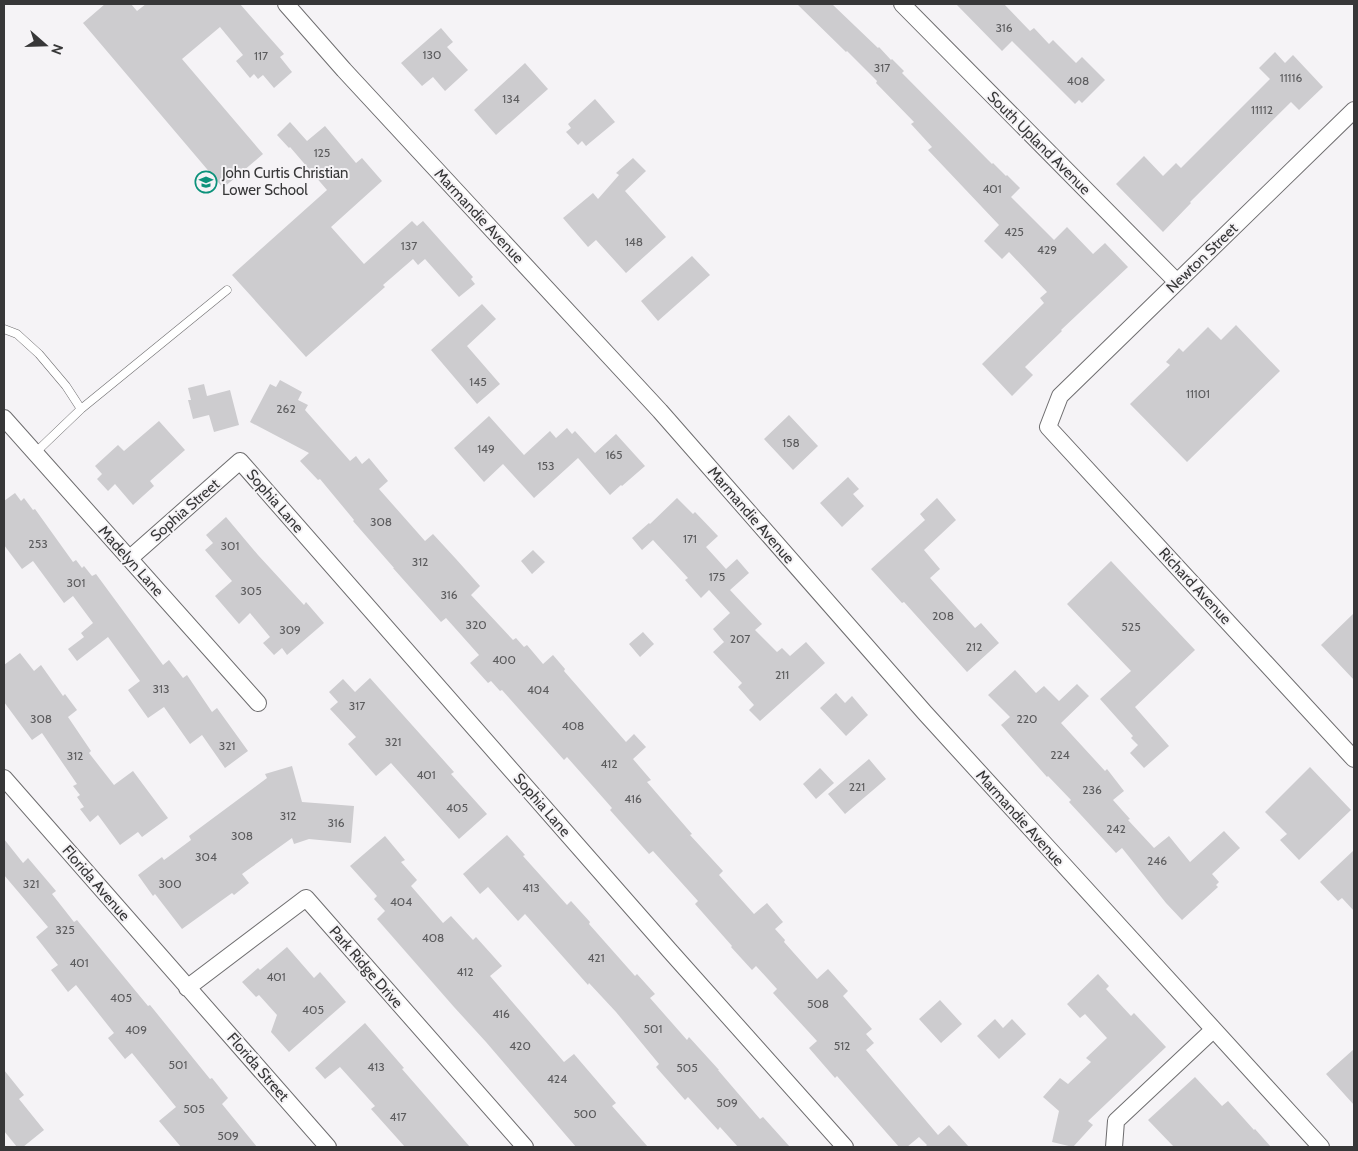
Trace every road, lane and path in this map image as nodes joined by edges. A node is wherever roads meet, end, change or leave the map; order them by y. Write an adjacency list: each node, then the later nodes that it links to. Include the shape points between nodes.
1 (286, 4): 17 (street, Marmandie Avenue, via 660,411 926,713)
2 (902, 4): 4 (street, South Upland Avenue)
3 (1354, 110): 4 (street, Newton Street)
4 (1177, 282): 7 (street, Newton Street, via 1060,396)
5 (227, 290): 8 (lane)
6 (4, 330): 8 (lane, via 17,334 39,354)
7 (1055, 408): 14 (street, Richard Avenue, via 1048,427)
8 (81, 409): 10 (lane)
9 (4, 418): 10 (street, Madelyn Lane)
10 (35, 453): 12 (street, Madelyn Lane)
11 (240, 461): 12 (street, Sophia Street); 20 (street, Sophia Lane)
12 (129, 559): 13 (street, Madelyn Lane)
13 (258, 703)
14 (1354, 759)
15 (4, 778): 16 (street, Florida Avenue)
16 (187, 988): 18 (street, Florida Street); 19 (street, Park Ridge Drive, via 306,898)
17 (1213, 1030): 21 (street, via 1116,1121); 22 (street, Marmandie Avenue)
18 (328, 1147)
19 (525, 1147)
20 (844, 1147)
21 (1114, 1147)
22 (1321, 1147)

